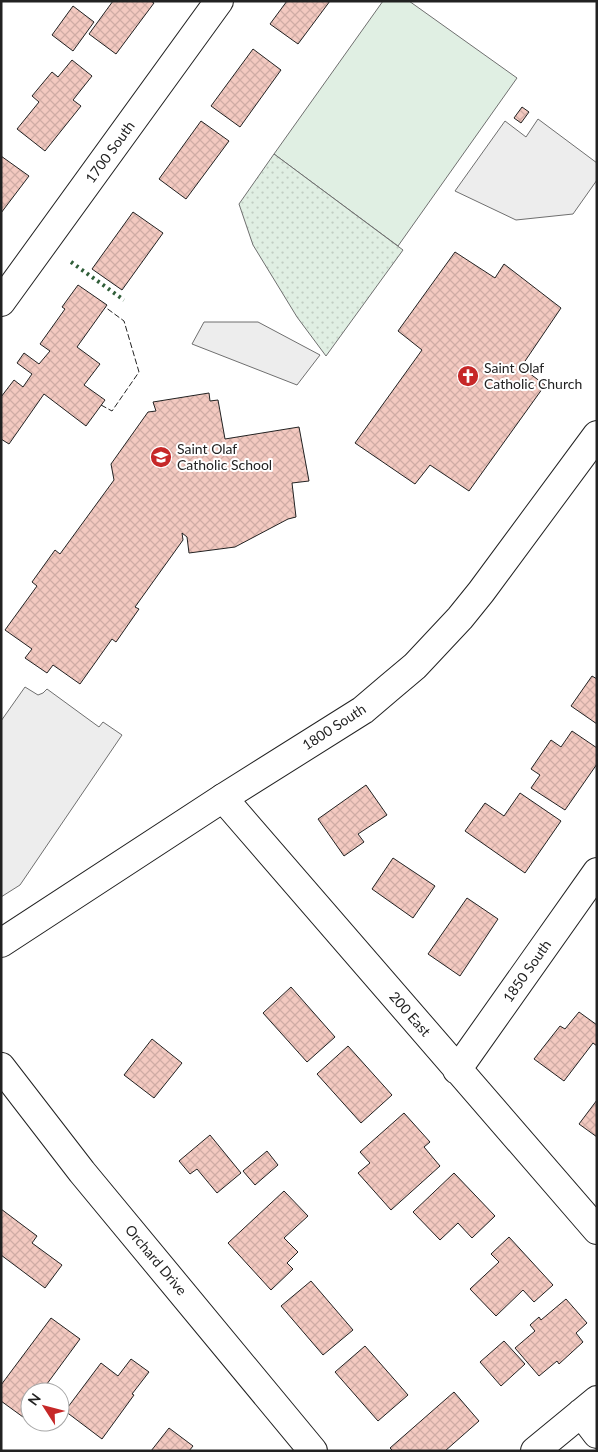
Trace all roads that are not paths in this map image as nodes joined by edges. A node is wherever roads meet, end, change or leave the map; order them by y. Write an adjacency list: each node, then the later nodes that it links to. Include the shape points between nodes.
1 (220, 1): 2 (main road, 1700 South)
2 (1, 302)
3 (597, 435): 4 (main road, 1800 South, via 481,592 415,666 363,710)
4 (223, 798): 6 (main road, 1800 South); 8 (main road, 200 East)
5 (597, 872): 8 (main road, 1850 South)
6 (1, 943)
7 (1, 1067): 11 (main road, Orchard Drive, via 82,1172)
8 (457, 1070): 9 (main road, 200 East)
9 (597, 1230)
10 (592, 1416): 12 (main road)
11 (310, 1450)
12 (535, 1451)

